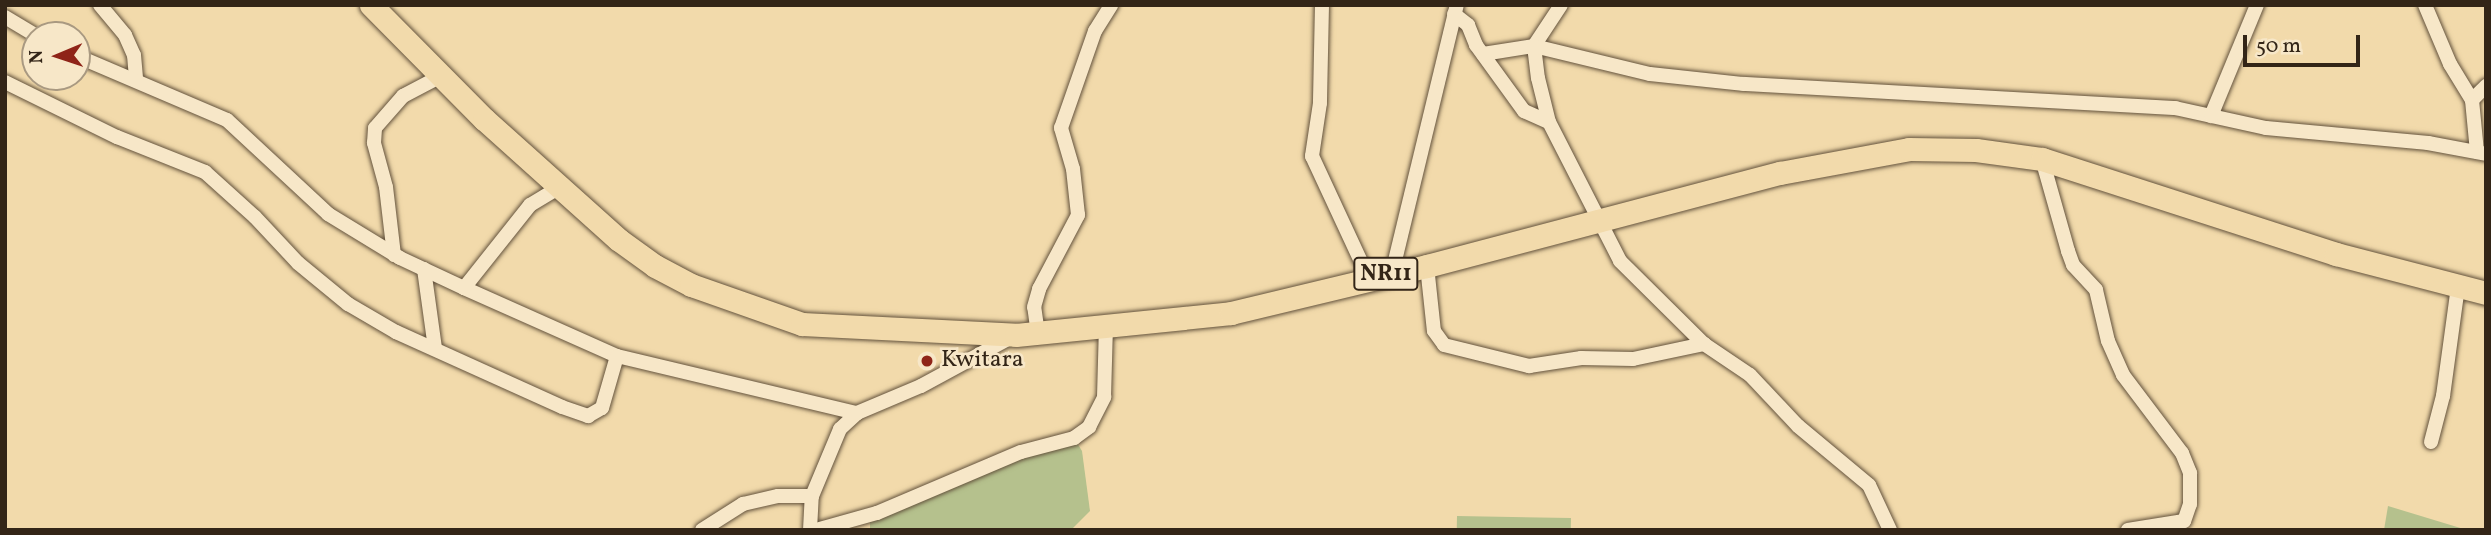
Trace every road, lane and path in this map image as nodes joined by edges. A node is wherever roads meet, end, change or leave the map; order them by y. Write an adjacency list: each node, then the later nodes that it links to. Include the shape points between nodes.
1 (100, 5): 15 (street, via 125,35 134,55)
2 (371, 5): 14 (highway, NR11)
3 (1111, 5): 34 (street, via 1095,32 1061,128 1073,169 1078,215 1039,289)
4 (1322, 5): 29 (street, via 1320,103 1312,156)
5 (1561, 5): 11 (street)
6 (2257, 5): 19 (street)
7 (2425, 5): 18 (street, via 2450,64)
8 (1456, 10): 12 (street); 28 (street)
9 (5, 17): 10 (street)
10 (21, 27)
11 (1534, 46): 12 (street); 19 (street, via 1650,74 1883,93 2113,102); 20 (street)
12 (1483, 54): 20 (street, via 1524,111)
13 (91, 62): 15 (street)
14 (442, 76): 23 (highway, NR11); 25 (street, via 403,96 375,128)
15 (136, 78): 25 (street, via 227,120 328,214)
16 (5, 82): 36 (street, via 117,137 205,172 298,263 348,304)
17 (2486, 86): 18 (street)
18 (2472, 100): 21 (street)
19 (2211, 116): 21 (street, via 2266,128)
20 (1549, 122): 24 (street)
21 (2481, 153)
22 (2042, 159): 24 (highway, NR11, via 1976,150 1869,153); 30 (highway, NR11, via 2336,254); 45 (street, via 2073,265 2096,290 2108,341 2123,375 2182,453 2190,473 2190,504 2184,521)
23 (557, 189): 31 (street, via 530,205); 34 (highway, NR11, via 655,266 768,314 836,327)
24 (1599, 220): 26 (highway, NR11); 35 (street, via 1619,261)
25 (394, 255): 27 (street)
26 (1427, 266): 28 (highway, NR11); 35 (street, via 1434,331 1444,345 1529,366 1581,358 1633,359)
27 (424, 270): 31 (street); 36 (street)
28 (1392, 273): 29 (highway, NR11)
29 (1369, 279): 33 (highway, NR11, via 1231,313)
30 (2458, 287): 32 (highway, NR11); 39 (street, via 2443,396)
31 (464, 288): 37 (street)
32 (2486, 293)
33 (1106, 326): 34 (highway, NR11); 43 (street, via 1104,397 1089,427 1074,438 1010,456 877,513)
34 (1027, 335): 38 (street, via 979,350 921,386)
35 (1704, 344): 44 (street, via 1750,375 1798,425 1869,485)
36 (435, 348): 37 (street, via 588,416 602,408)
37 (617, 356): 38 (street)
38 (857, 414): 40 (street, via 832,442)
39 (2431, 442)
40 (812, 496): 41 (street, via 778,496 743,504); 42 (street)
41 (702, 530)
42 (810, 530)
43 (816, 530)
44 (1891, 530)
45 (2127, 530)

